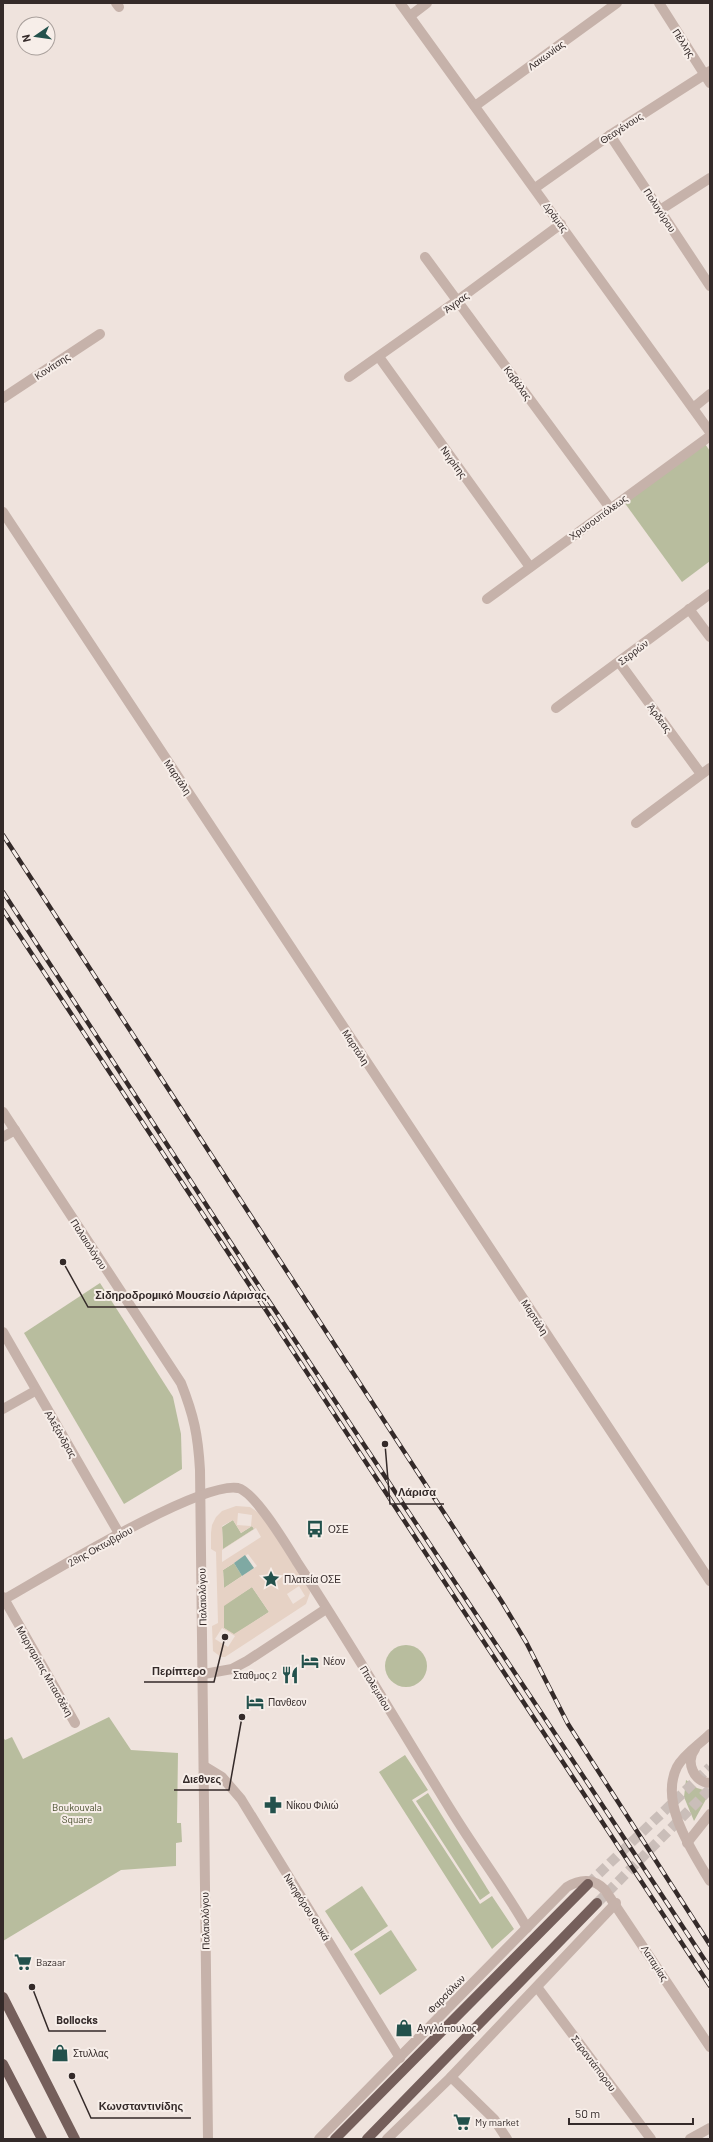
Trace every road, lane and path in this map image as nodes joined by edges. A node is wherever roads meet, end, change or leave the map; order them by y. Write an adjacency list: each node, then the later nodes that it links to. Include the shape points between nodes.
1 (400, 3): 5 (street, Δράμας)
2 (427, 3): 5 (street)
3 (617, 3): 7 (street, Λακωνίας)
4 (659, 3): 6 (street, Πέλλης)
5 (410, 16): 7 (street, Δράμας)
6 (708, 76): 8 (street, Θεαγένους)
7 (475, 106): 10 (street, Δράμας)
8 (610, 135): 10 (street, Θεαγένους); 11 (street, Πολυγύρου)
9 (710, 178): 11 (street)
10 (535, 188): 12 (street, Δράμας)
11 (660, 210): 14 (street, Πολυγύρου)
12 (561, 224): 15 (street, Άγρας); 21 (street, Δράμας)
13 (426, 257): 15 (street, Καβάλας)
14 (709, 283)
15 (458, 300): 17 (street, Άγρας); 24 (street, Καβάλας)
16 (100, 334): 20 (street, Κονίτσης)
17 (379, 357): 18 (street, Άγρας); 26 (street, Νιγρίτης)
18 (349, 377)
19 (710, 394): 21 (street)
20 (3, 398)
21 (693, 408): 22 (street, Δράμας)
22 (710, 432)
23 (710, 436): 24 (street, Χρυσουπόλεως)
24 (610, 508): 26 (street, Χρυσουπόλεως)
25 (3, 512): 44 (street, Μαρτάλη)
26 (530, 567): 28 (street, Χρυσουπόλεως)
27 (710, 594): 29 (street, Σερρών)
28 (487, 598)
29 (689, 609): 30 (street); 31 (street, Σερρών)
30 (710, 637)
31 (619, 662): 32 (street, Σερρών); 34 (street, Άρδεας)
32 (556, 708)
33 (710, 768): 34 (street)
34 (701, 774): 35 (street)
35 (636, 823)
36 (3, 1112): 37 (street, Παλαιολόγου)
37 (15, 1130): 38 (street); 42 (street, Παλαιολόγου, via 181,1383 194,1414 199,1443)
38 (3, 1137)
39 (3, 1332): 40 (street, Αλεξάνδρας)
40 (35, 1391): 41 (street); 43 (street, Αλεξάνδρας)
41 (3, 1409)
42 (200, 1496): 43 (street, 28ης Οκτωβρίου); 46 (street, Πτολεμαίου, via 236,1488 250,1495 271,1522); 47 (street, Παλαιολόγου)
43 (120, 1535): 45 (street, 28ης Οκτωβρίου)
44 (710, 1581)
45 (3, 1599): 48 (street, Μαργαρίτας Μπασδέκη)
46 (326, 1609): 47 (street, via 241,1665); 59 (street, Πτολεμαίου)
47 (204, 1674): 51 (street, Παλαιολόγου)
48 (76, 1723)
49 (710, 1734): 50 (street)
50 (697, 1746): 52 (street, via 691,1755 692,1769 700,1780); 54 (street, via 677,1766 673,1784 674,1807)
51 (204, 1766): 63 (street, Νικηφόρου Φωκά, via 222,1777 241,1798); 69 (street, Παλαιολόγου)
52 (710, 1784)
53 (710, 1814): 54 (street)
54 (687, 1843): 55 (street)
55 (710, 1881)
56 (592, 1883): 58 (street, Λαταμίας, via 605,1890); 59 (street, Φαρσάλων, via 580,1881 567,1887); 71 (main road)
57 (596, 1903): 72 (main road)
58 (616, 1903): 60 (street); 62 (street, Λαταμίας)
59 (527, 1928): 63 (street, Φαρσάλων)
60 (537, 1987): 65 (street); 75 (street, Σαραντάπορου)
61 (3, 1997): 68 (main road)
62 (710, 2047)
63 (400, 2058): 70 (street, Φαρσάλων)
64 (3, 2064): 67 (main road)
65 (451, 2077): 73 (street); 74 (street, via 494,2119)
66 (710, 2128): 76 (street)
67 (42, 2139)
68 (76, 2139)
69 (208, 2139)
70 (320, 2139)
71 (335, 2139)
72 (367, 2139)
73 (387, 2139)
74 (507, 2139)
75 (651, 2139)
76 (690, 2139)

